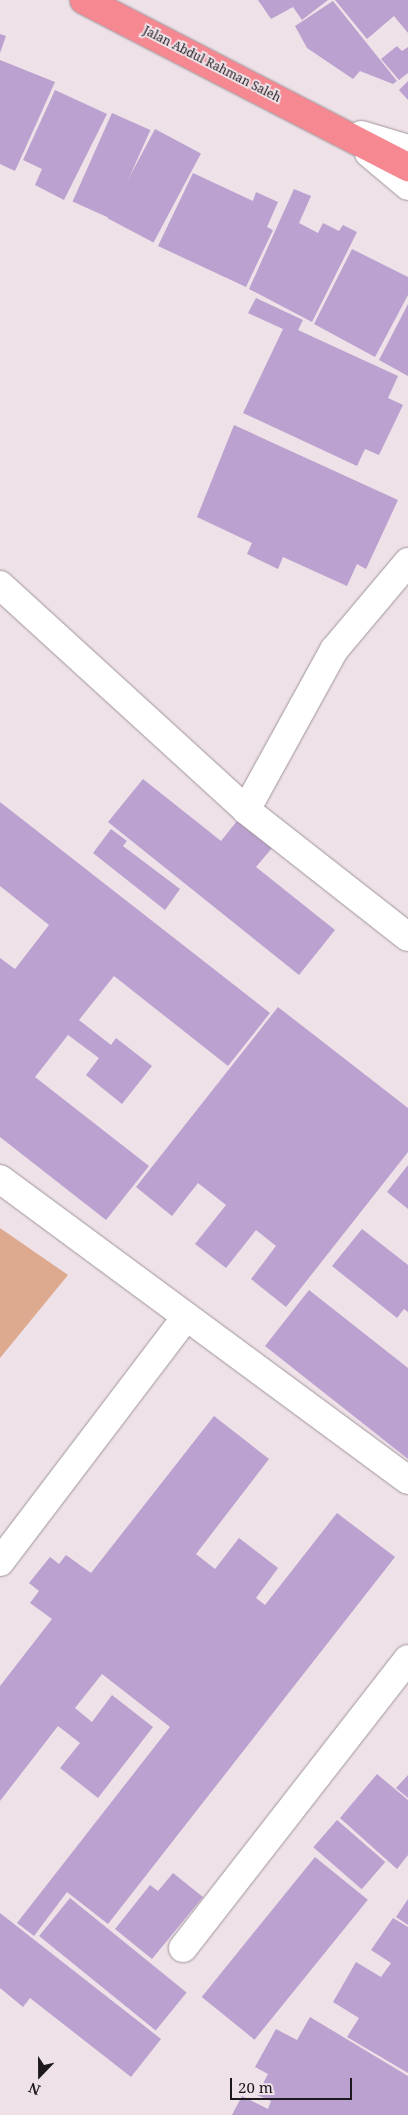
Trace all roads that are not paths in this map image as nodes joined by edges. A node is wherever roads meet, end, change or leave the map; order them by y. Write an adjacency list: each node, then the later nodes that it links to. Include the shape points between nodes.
1 (84, 0): 2 (highway, Jalan Abdul Rahman Saleh)
2 (340, 128): 3 (street, Jalan Abdul Rahman Saleh); 4 (highway); 5 (street, Jalan Abdul Rahman Saleh)
3 (408, 149)
4 (408, 167)
5 (408, 186)
6 (408, 562): 8 (street, via 334,650)
7 (0, 585): 8 (street)
8 (246, 810): 9 (street)
9 (408, 937)
10 (0, 1179): 11 (street)
11 (186, 1317): 12 (street); 13 (street)
12 (408, 1480)
13 (0, 1562)
14 (408, 1659): 15 (street)
15 (183, 1948)

